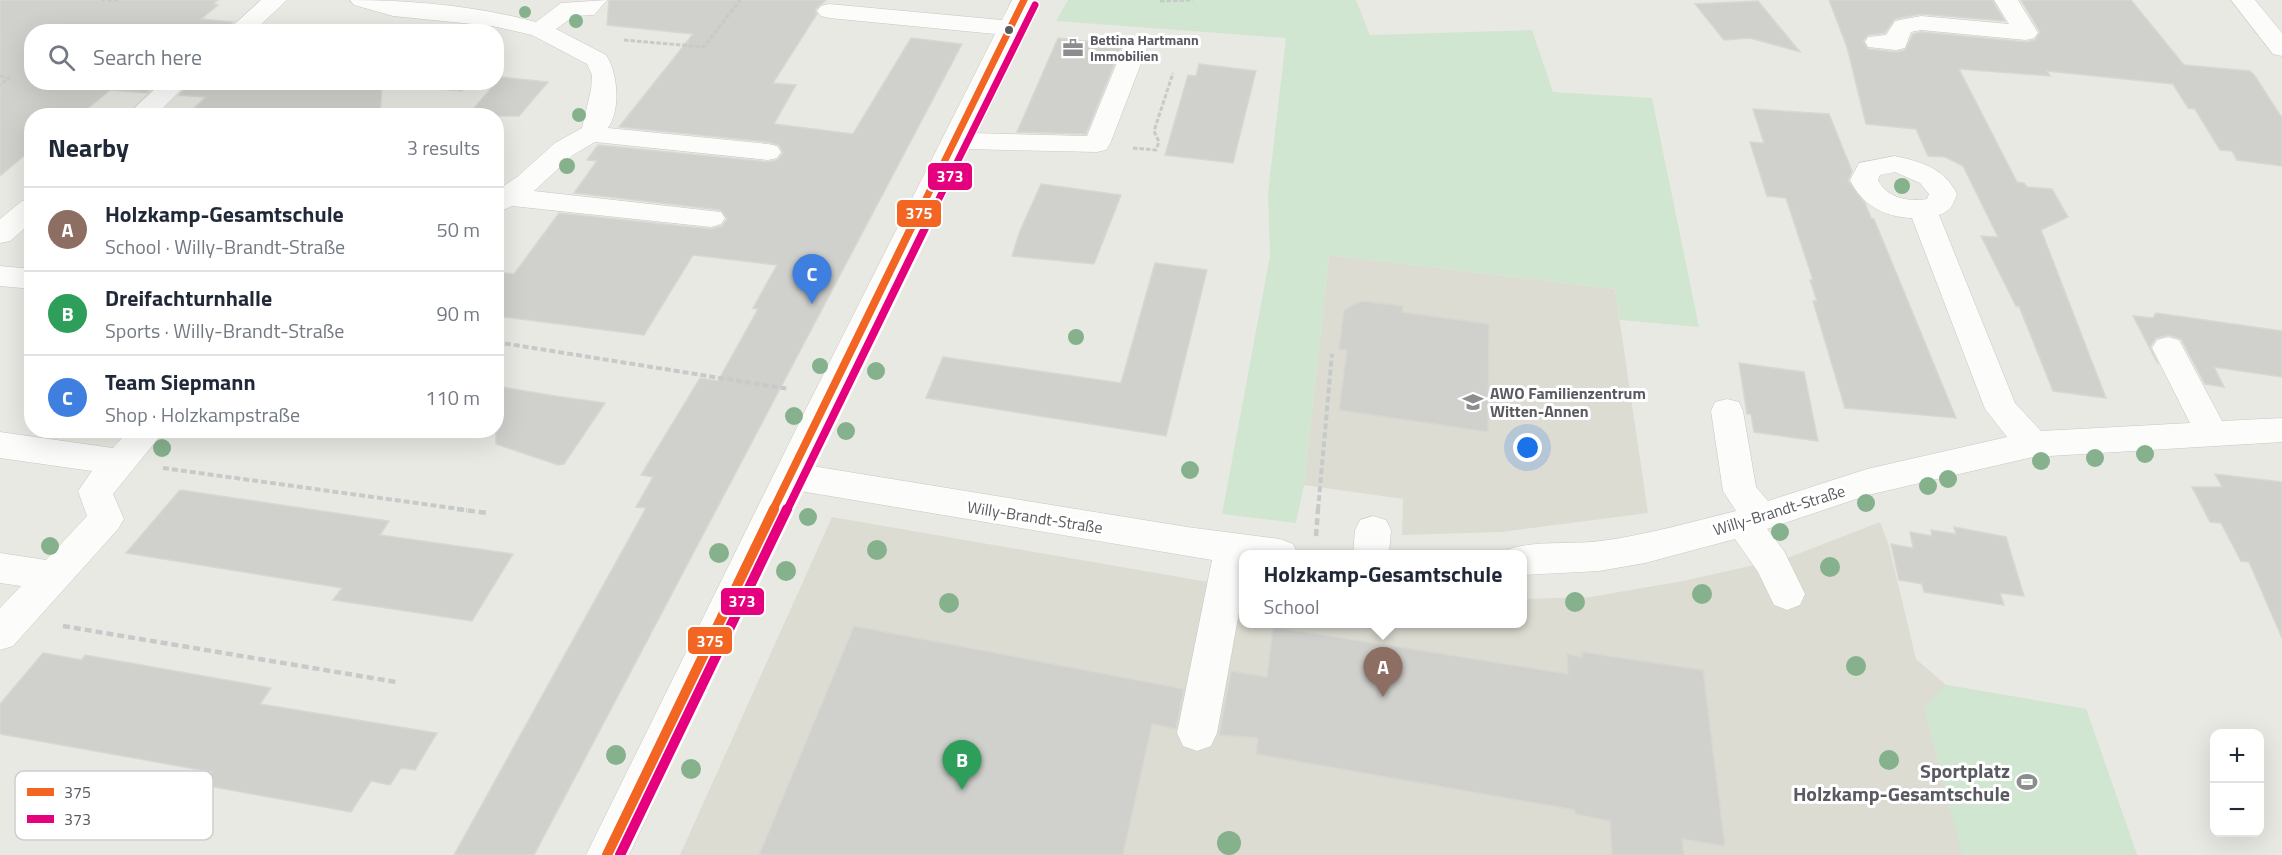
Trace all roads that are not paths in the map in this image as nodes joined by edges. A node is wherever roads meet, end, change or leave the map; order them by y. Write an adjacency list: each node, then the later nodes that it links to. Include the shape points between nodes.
1 (275, 0): 8 (street)
2 (362, 0): 9 (street, via 393,9 492,19)
3 (595, 0): 9 (street, via 586,10 569,8)
4 (2006, 0): 10 (street, via 2026,33 1921,23 1903,26 1896,43)
5 (2243, 0): 12 (street)
6 (829, 11): 7 (street)
7 (1017, 14): 16 (street)
8 (247, 24)
9 (540, 30): 15 (street, via 597,60 604,75)
10 (1877, 42)
11 (1135, 48): 16 (street, via 1097,144)
12 (2282, 48)
13 (168, 90): 14 (street)
14 (148, 108)
15 (595, 129): 17 (street); 18 (street)
16 (954, 141): 34 (street)
17 (770, 146)
18 (504, 198)
19 (504, 200): 22 (street)
20 (1923, 210): 31 (street, via 2001,409)
21 (24, 214): 23 (street)
22 (711, 218)
23 (0, 234)
24 (0, 276): 25 (street)
25 (24, 278)
26 (2168, 348): 29 (street)
27 (1727, 411): 35 (street, via 1740,491)
28 (2282, 430): 29 (street, Willy-Brandt-Straße)
29 (2220, 435): 31 (street, Willy-Brandt-Straße)
30 (142, 438): 33 (street)
31 (2033, 444): 35 (street, Willy-Brandt-Straße, via 1867,482)
32 (0, 445): 33 (street)
33 (121, 462): 40 (street, via 95,492 106,519)
34 (790, 476): 36 (street, Willy-Brandt-Straße); 44 (street)
35 (1752, 520): 38 (street, Willy-Brandt-Straße, via 1645,548 1599,556); 41 (street)
36 (1232, 549): 37 (street, Willy-Brandt-Straße); 43 (street)
37 (1240, 550)
38 (1527, 560)
39 (0, 568): 40 (street)
40 (53, 576): 42 (street)
41 (1787, 594)
42 (7, 626)
43 (1197, 733)
44 (607, 855)

